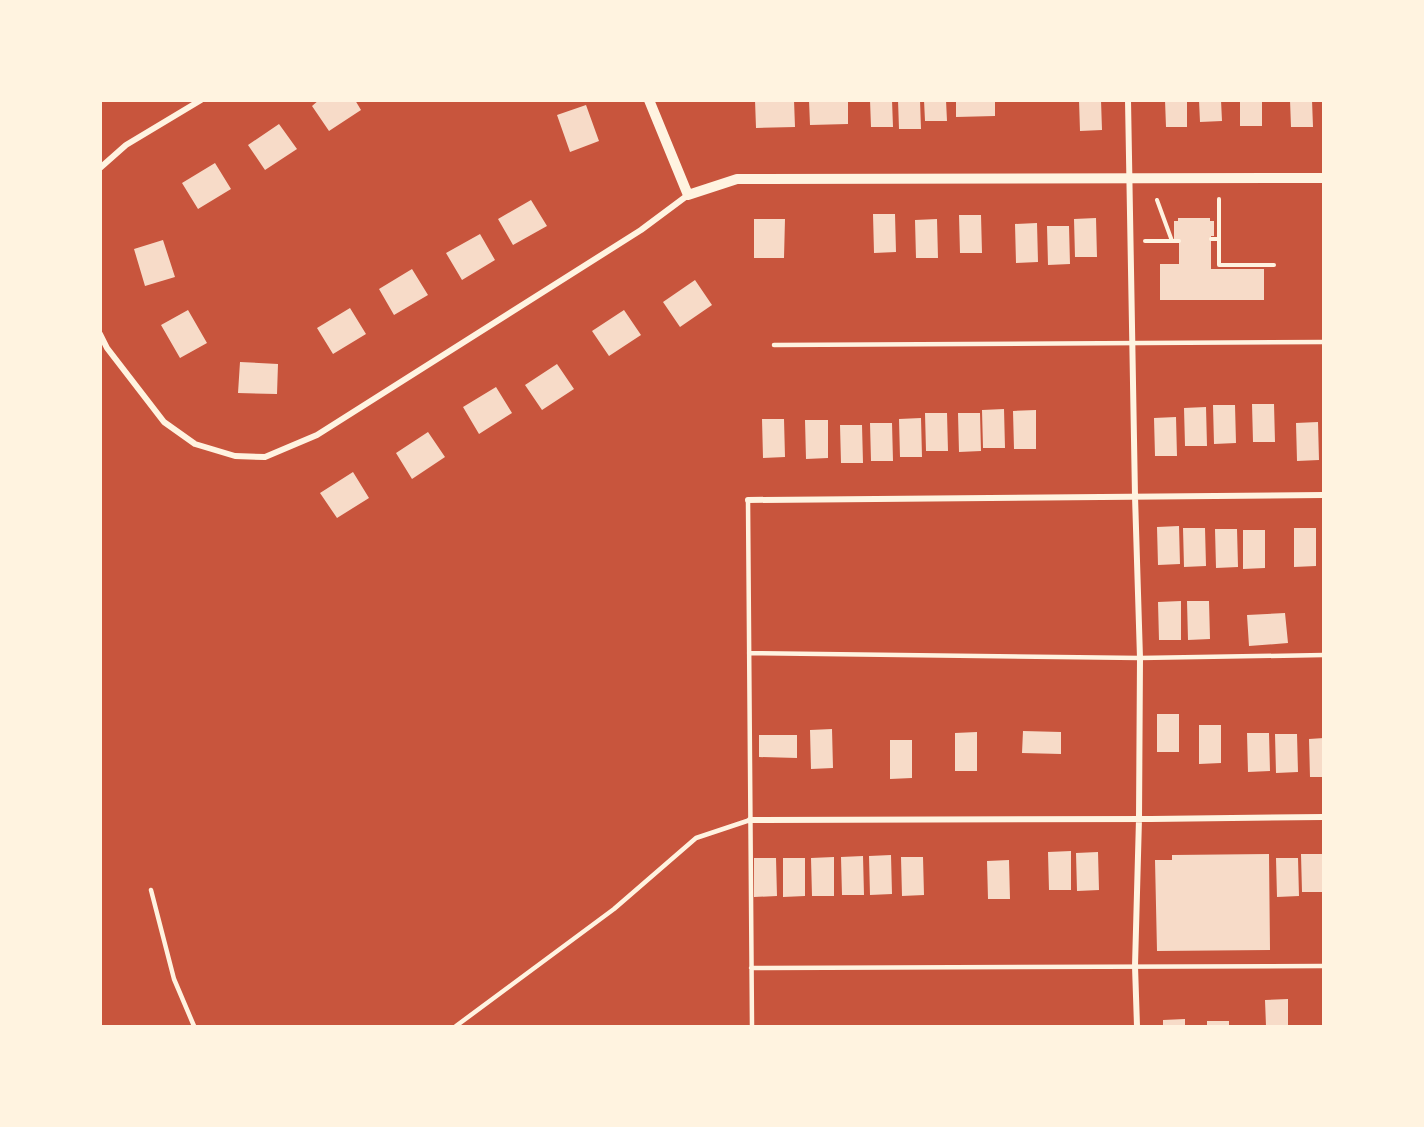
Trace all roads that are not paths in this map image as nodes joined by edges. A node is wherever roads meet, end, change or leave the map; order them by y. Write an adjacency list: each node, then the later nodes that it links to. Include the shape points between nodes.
1 (201, 100): 4 (street, via 126,145)
2 (649, 100): 7 (street)
3 (1128, 100): 5 (street)
4 (100, 168)
5 (1130, 178): 6 (street); 7 (street, via 737,179); 11 (street)
6 (1323, 178)
7 (688, 195): 12 (street, via 641,230 317,435 265,457 235,456 195,444 164,422)
8 (100, 334): 12 (street)
9 (1323, 342): 11 (lane)
10 (774, 345): 11 (lane)
11 (1132, 345): 15 (street)
12 (108, 348): 13 (street)
13 (100, 351)
14 (1323, 495): 15 (street)
15 (1135, 496): 16 (street); 19 (street)
16 (748, 500): 17 (lane)
17 (749, 653): 19 (lane); 22 (lane)
18 (1323, 655): 19 (lane)
19 (1140, 658): 21 (street)
20 (1323, 817): 21 (street)
21 (1139, 819): 22 (street); 24 (street)
22 (750, 820): 26 (lane); 28 (lane, via 696,837 614,909)
23 (151, 890): 27 (lane, via 174,979)
24 (1135, 966): 25 (lane); 26 (lane); 30 (street)
25 (1323, 966)
26 (751, 968): 29 (lane)
27 (194, 1026)
28 (456, 1026)
29 (752, 1026)
30 (1137, 1026)

